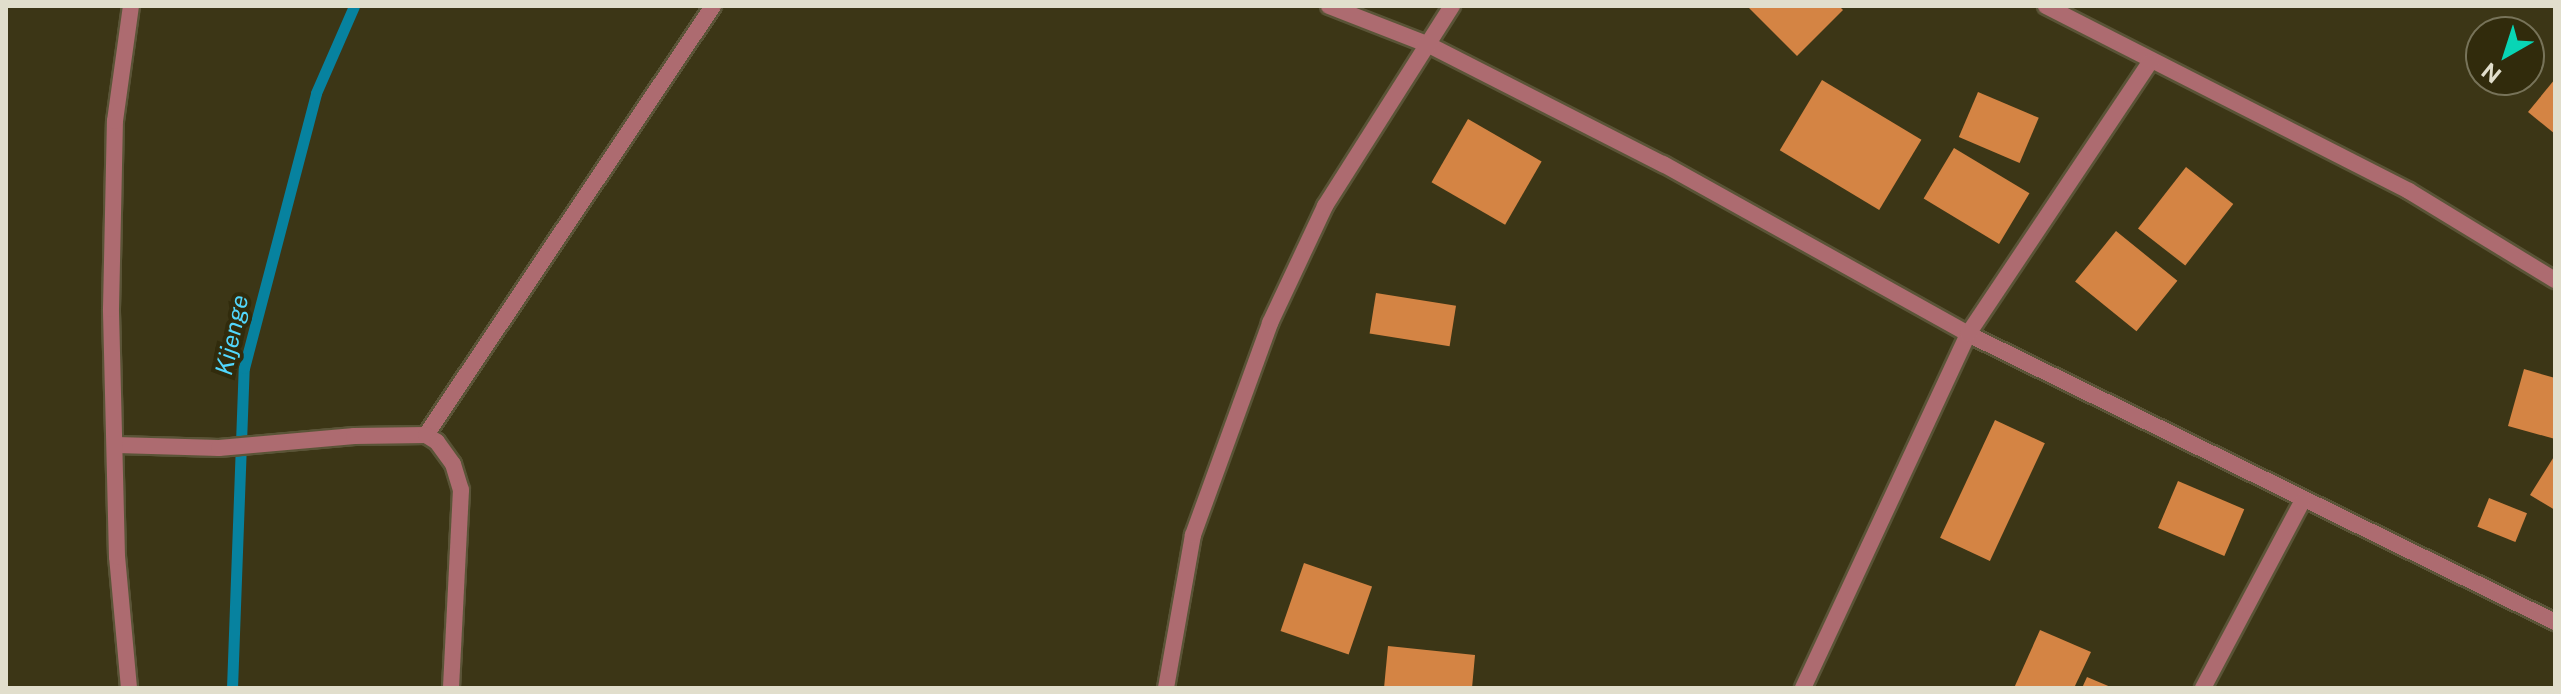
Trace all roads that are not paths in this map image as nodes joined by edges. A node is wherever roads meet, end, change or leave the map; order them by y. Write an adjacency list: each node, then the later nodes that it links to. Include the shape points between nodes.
1 (131, 6): 11 (street, via 115,121 111,309)
2 (713, 6): 10 (street)
3 (1329, 6): 6 (street)
4 (1452, 6): 6 (street)
5 (2046, 6): 7 (street)
6 (1429, 45): 9 (street, via 1663,164); 16 (street, via 1325,206 1270,323 1193,535)
7 (2150, 62): 8 (street, via 2409,191); 9 (street)
8 (2555, 280)
9 (1968, 334): 12 (street); 17 (street)
10 (426, 435): 11 (street, via 219,448); 15 (street, via 446,451 461,490)
11 (117, 445): 14 (street, via 117,557)
12 (2302, 502): 13 (street); 18 (street)
13 (2555, 622)
14 (129, 688)
15 (451, 688)
16 (1166, 688)
17 (1803, 688)
18 (2203, 688)

